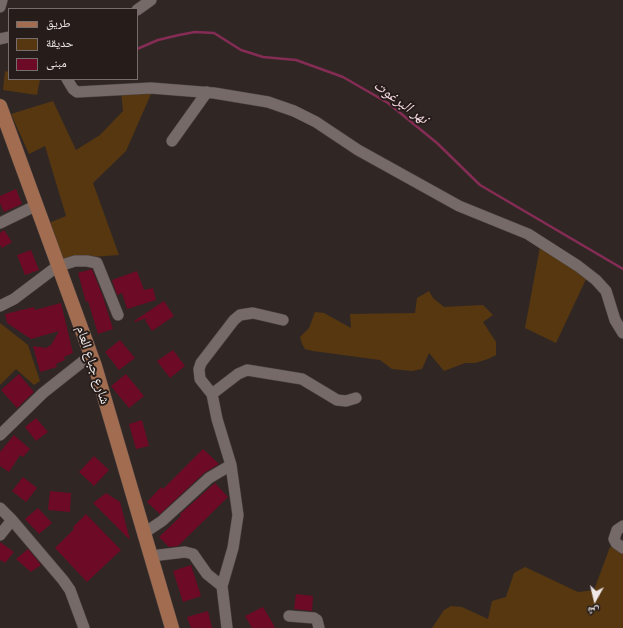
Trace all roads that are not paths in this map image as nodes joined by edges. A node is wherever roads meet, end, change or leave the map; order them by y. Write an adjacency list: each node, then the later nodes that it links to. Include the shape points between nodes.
1 (2, 0): 3 (street)
2 (151, 0): 4 (street)
3 (0, 7)
4 (138, 9)
5 (68, 80): 6 (street, via 77,92 144,88)
6 (207, 92): 8 (street); 15 (street, via 268,102 294,111 459,206 528,234 573,262 596,280 606,291 615,320)
7 (0, 106): 9 (main road, شارع جباع العام)
8 (172, 141)
9 (37, 205): 10 (street); 11 (main road, شارع جباع العام)
10 (0, 223)
11 (59, 265): 12 (street, via 14,299); 13 (street, via 74,261 97,263); 16 (main road, شارع جباع العام)
12 (0, 306)
13 (118, 315)
14 (283, 320): 17 (street, via 253,313 240,315 234,320 199,369 200,379)
15 (623, 333)
16 (91, 355): 19 (street); 24 (main road, شارع جباع العام)
17 (212, 394): 18 (street, via 247,370 302,379 337,400); 20 (street)
18 (356, 398)
19 (0, 435)
20 (231, 465): 24 (street, via 209,478 162,521); 28 (street, via 238,515 233,548)
21 (0, 508): 22 (street)
22 (12, 520): 25 (street); 30 (street, via 70,590)
23 (623, 526): 26 (street, via 617,530 614,538)
24 (144, 533): 27 (main road, شارع جباع العام)
25 (0, 535)
26 (623, 548)
27 (150, 556): 28 (street, via 186,552 193,554 208,574); 31 (main road, شارع جباع العام)
28 (222, 586): 32 (street)
29 (289, 616): 33 (street, via 314,618)
30 (84, 628)
31 (172, 628)
32 (227, 628)
33 (319, 628)

